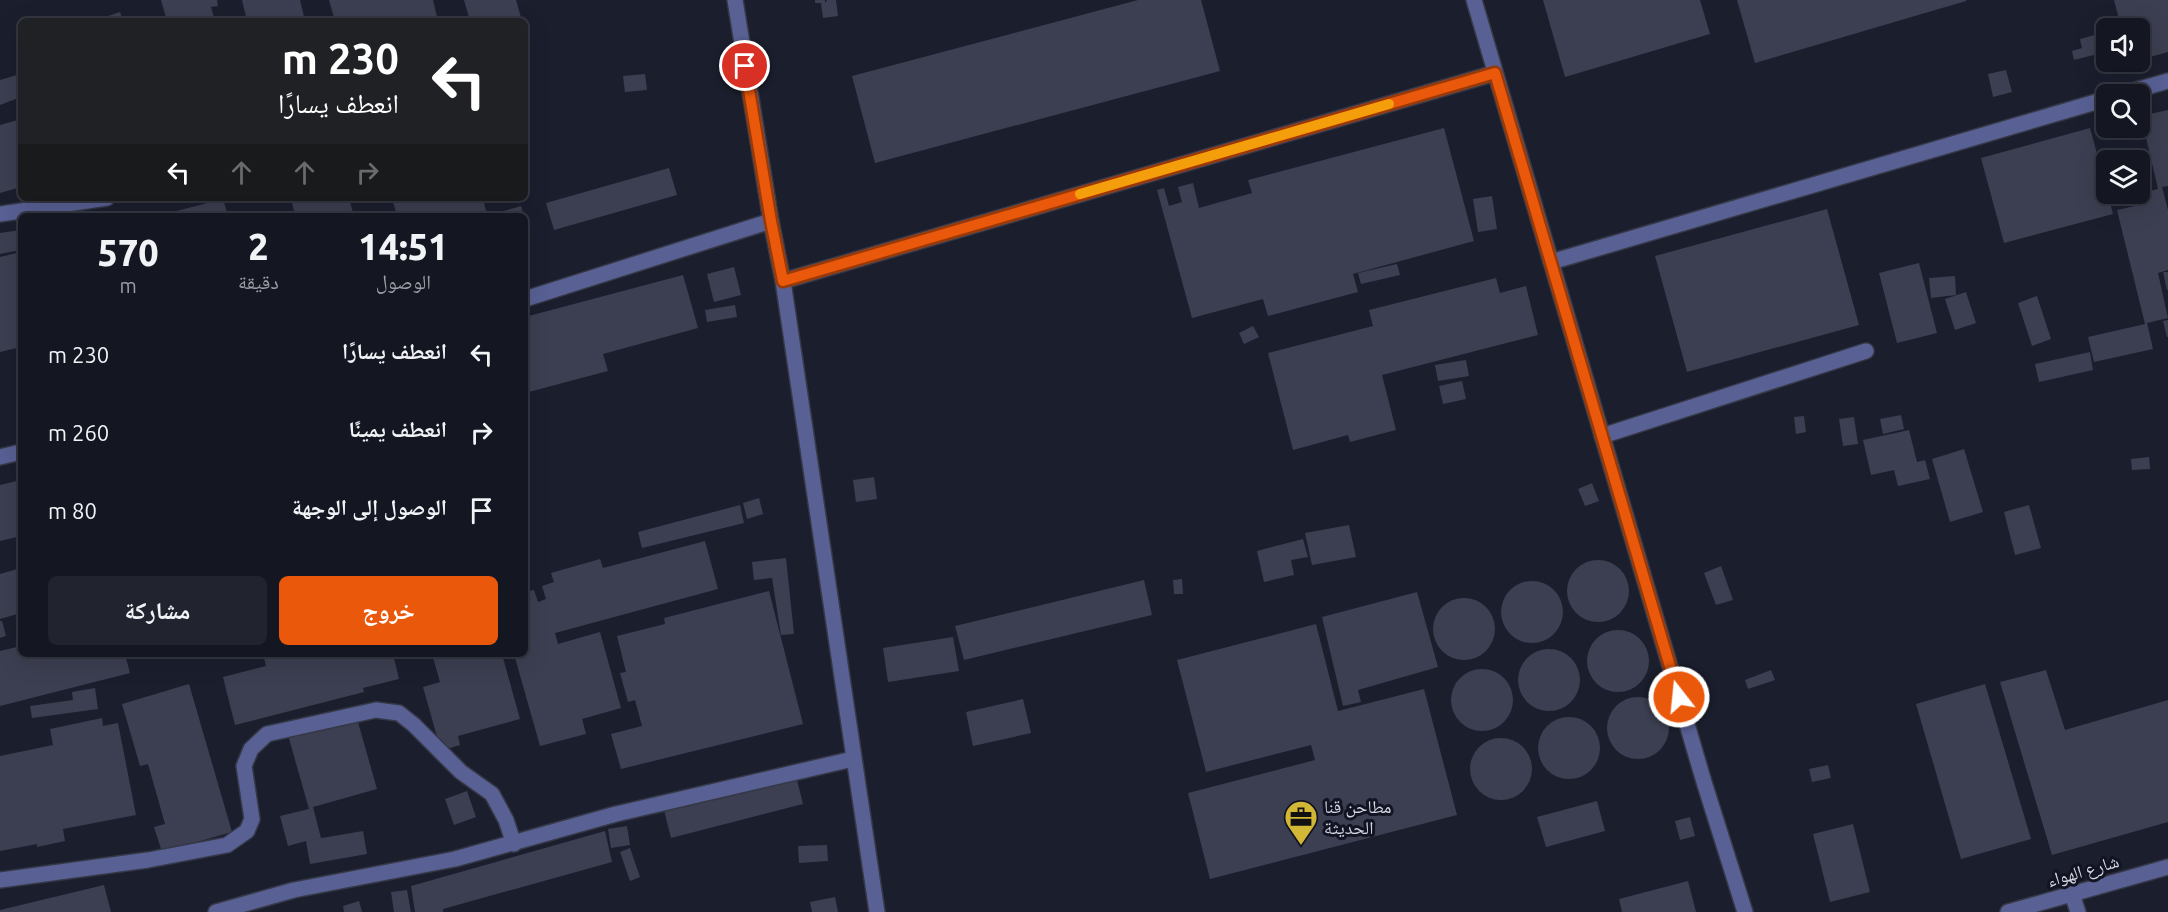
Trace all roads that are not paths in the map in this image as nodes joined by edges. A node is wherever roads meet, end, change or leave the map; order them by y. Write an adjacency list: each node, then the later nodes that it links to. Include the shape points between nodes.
1 (735, 0): 9 (street)
2 (1474, 0): 3 (street)
3 (1495, 73): 10 (street); 11 (street)
4 (2168, 81): 5 (street)
5 (2150, 86)
6 (2096, 102): 10 (street)
7 (87, 201): 8 (street)
8 (0, 214)
9 (771, 221): 11 (street); 12 (street)
10 (1551, 262): 14 (street)
11 (783, 281): 17 (street)
12 (528, 298)
13 (1866, 351): 14 (street)
14 (1602, 436): 24 (street)
15 (18, 453): 16 (street)
16 (0, 457)
17 (853, 759): 18 (street, via 616,814); 23 (street)
18 (514, 844): 20 (street, via 492,794 461,772 399,713 376,710 267,734 251,749 244,766 252,819 247,831 227,846); 22 (street, via 294,891)
19 (2168, 867): 21 (street, شارع الهواء)
20 (0, 880)
21 (2072, 894): 25 (street, شارع الهواء); 26 (street)
22 (216, 912)
23 (877, 912)
24 (1744, 912)
25 (2008, 912)
26 (2078, 912)

